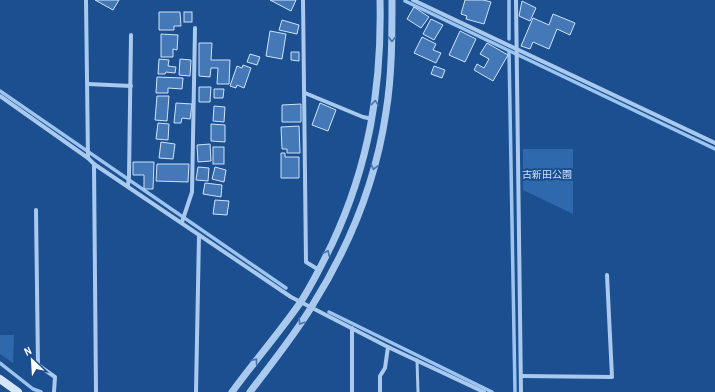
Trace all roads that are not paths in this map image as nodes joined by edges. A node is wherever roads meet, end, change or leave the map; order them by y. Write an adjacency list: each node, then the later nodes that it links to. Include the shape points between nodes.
1 (86, 0): 10 (street)
2 (303, 0): 12 (street)
3 (380, 0): 14 (street, one-way to 3, via 379,63)
4 (392, 0): 25 (street, one-way to 25, via 390,75 379,149 347,242)
5 (413, 0): 9 (street)
6 (516, 0): 9 (street)
7 (195, 28): 20 (street, via 192,192)
8 (131, 35): 11 (street)
9 (517, 53): 15 (street); 29 (street)
10 (88, 84): 11 (street); 16 (street)
11 (131, 86): 18 (street)
12 (305, 93): 14 (street); 22 (street, via 306,262)
13 (0, 96): 16 (street)
14 (373, 119): 22 (street, one-way to 14, via 342,223 366,153)
15 (715, 143)
16 (88, 156): 17 (street)
17 (94, 164): 18 (street); 33 (street)
18 (128, 184): 20 (street)
19 (36, 210): 32 (street, via 38,365 55,377)
20 (182, 221): 21 (street)
21 (199, 235): 24 (street); 34 (street)
22 (319, 270): 24 (street)
23 (607, 275): 29 (street, via 612,377)
24 (300, 302): 25 (street); 35 (street, one-way to 24)
25 (311, 308): 26 (street); 36 (street, one-way to 36)
26 (352, 328): 27 (street); 37 (street)
27 (388, 347): 28 (street); 38 (street, via 386,368 380,376)
28 (417, 360): 39 (lane); 40 (street)
29 (521, 376): 41 (street)
30 (0, 379): 31 (main road)
31 (18, 392)
32 (54, 392)
33 (96, 392)
34 (196, 392)
35 (232, 392)
36 (250, 392)
37 (352, 392)
38 (380, 392)
39 (418, 392)
40 (484, 392)
41 (521, 392)

